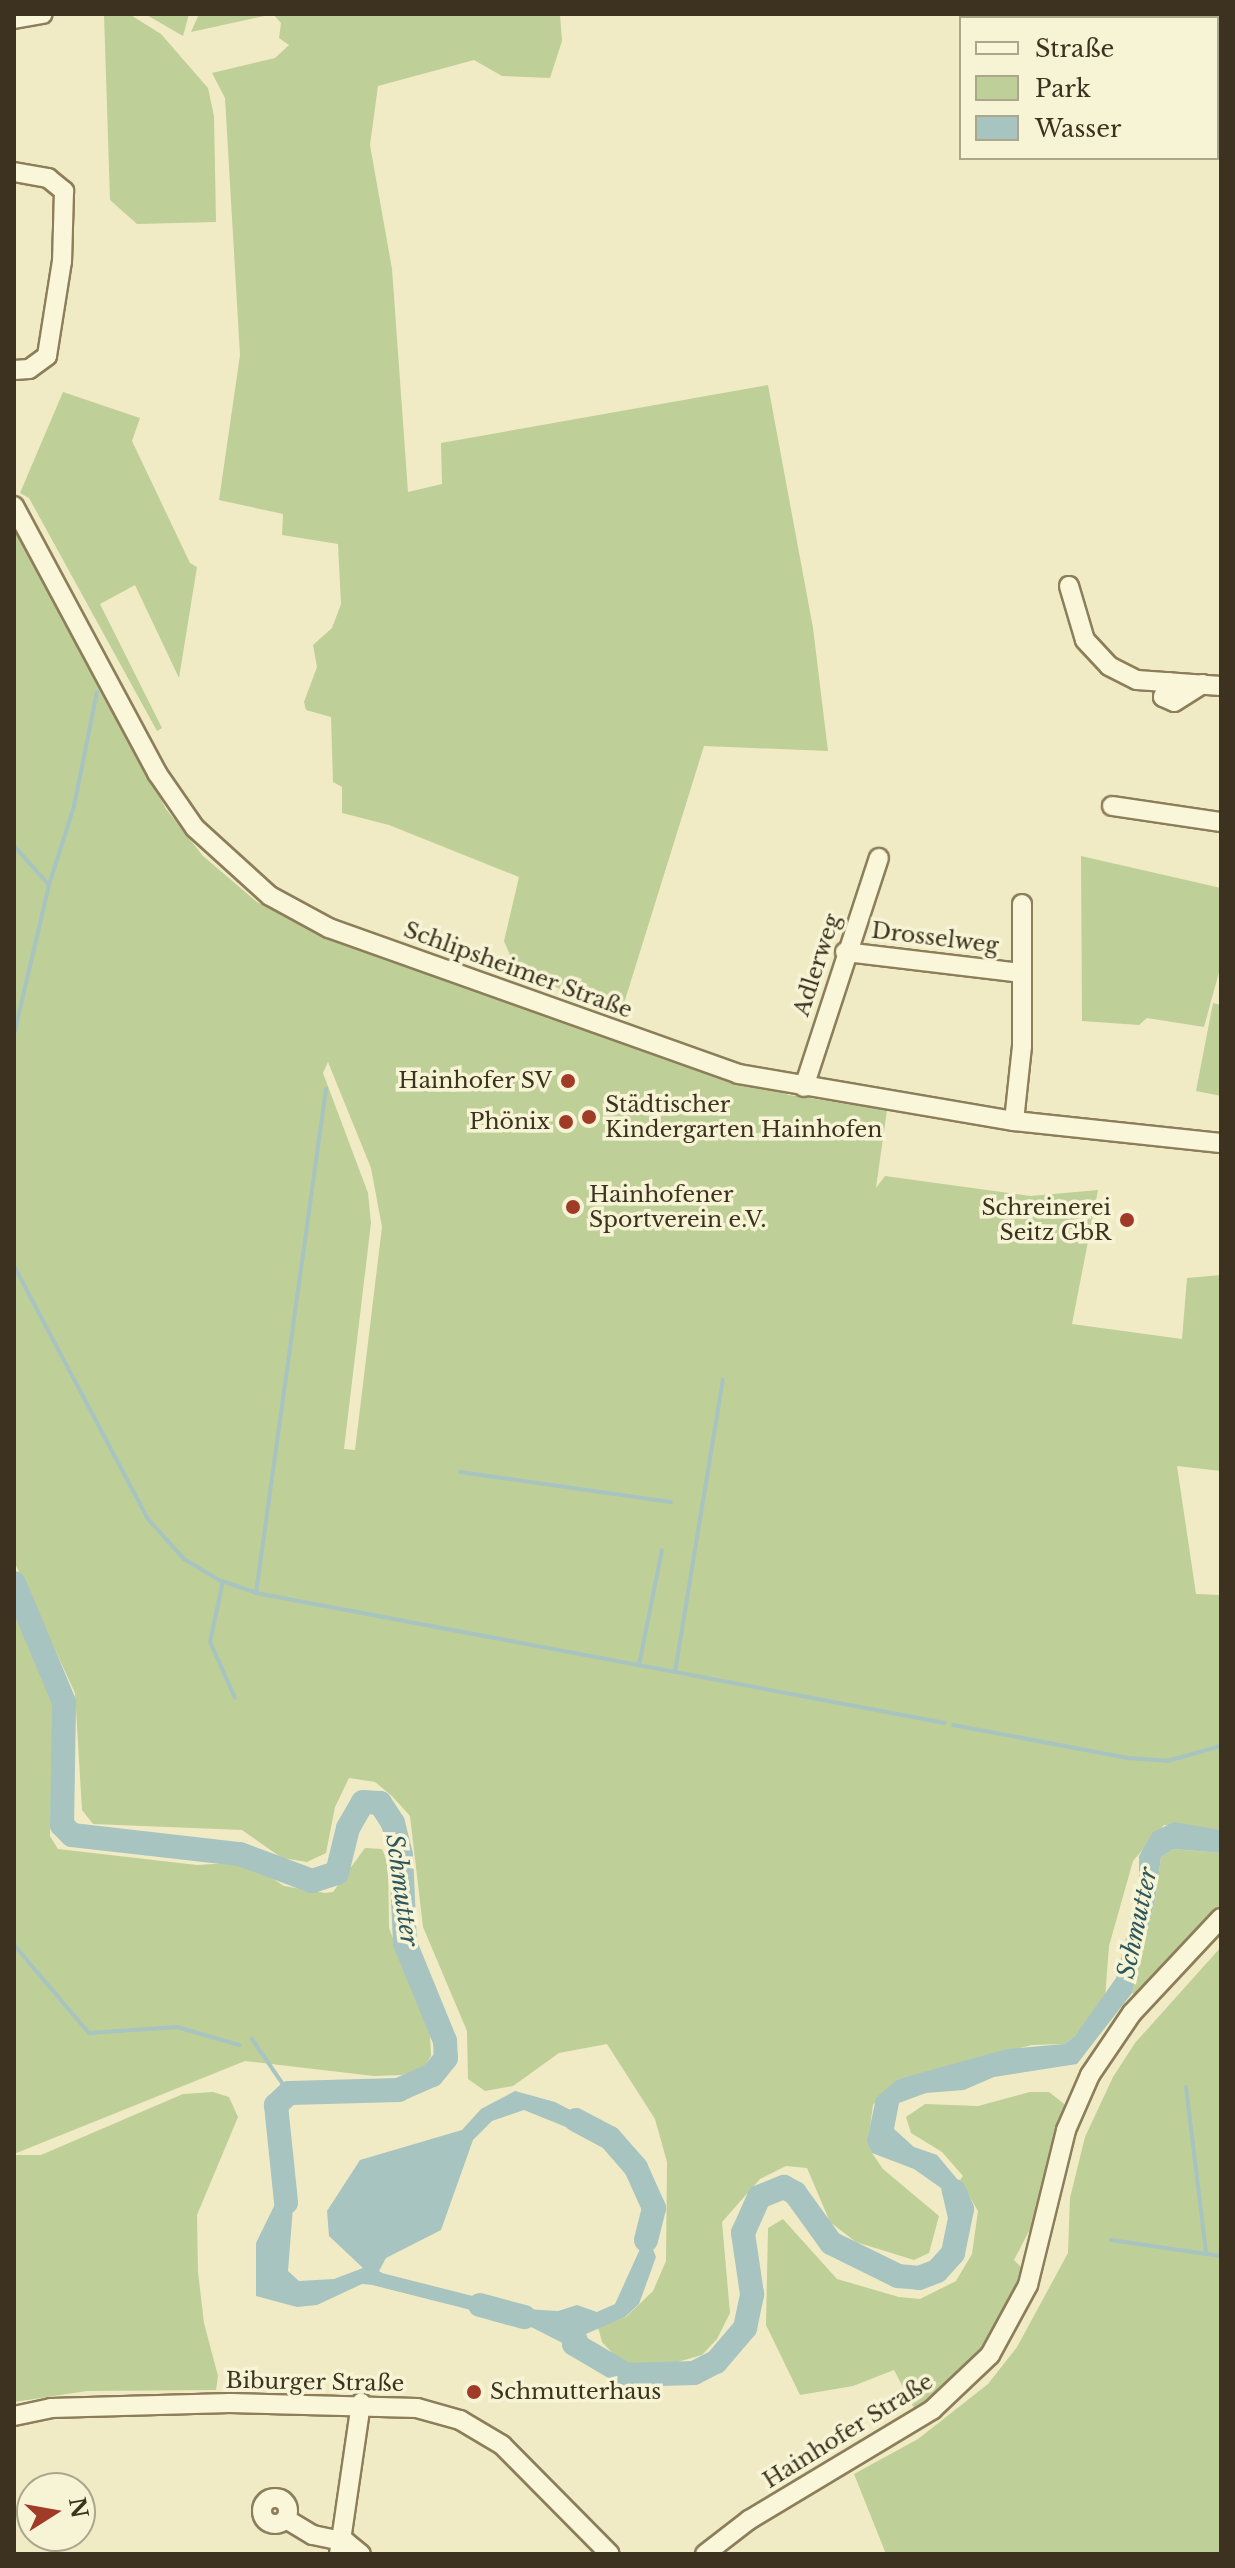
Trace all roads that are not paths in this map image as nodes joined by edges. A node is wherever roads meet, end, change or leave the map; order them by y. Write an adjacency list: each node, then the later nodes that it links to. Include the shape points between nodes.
1 (43, 14): 2 (street)
2 (14, 19)
3 (14, 172): 4 (street, via 48,178 64,191 62,261 47,356 29,369)
4 (14, 370)
5 (14, 506): 14 (street, Schlipsheimer Straße, via 157,773 195,828 270,896 329,928 687,1059)
6 (1069, 586): 7 (street, via 1095,655 1123,675)
7 (1212, 685)
8 (1112, 806): 9 (street)
9 (1221, 822)
10 (879, 858): 12 (street, Adlerweg)
11 (1022, 904): 13 (street, Drosselweg)
12 (845, 952): 13 (street, Drosselweg); 14 (street, Adlerweg)
13 (1020, 973): 15 (street, Drosselweg, via 1022,1046)
14 (804, 1087): 15 (street, Schlipsheimer Straße)
15 (1014, 1121): 16 (street, Schlipsheimer Straße)
16 (1221, 1143)
17 (1221, 1918): 24 (street, Hainhofer Straße, via 1132,2013 1090,2075 1063,2142 1028,2285 990,2355 932,2410 749,2520)
18 (361, 2403): 19 (street, Biburger Straße, via 103,2406); 21 (street); 23 (street, Biburger Straße, via 417,2408 474,2426 517,2458)
19 (14, 2416)
20 (286, 2519): 21 (street)
21 (340, 2547): 22 (street)
22 (361, 2554)
23 (610, 2554)
24 (705, 2554)

